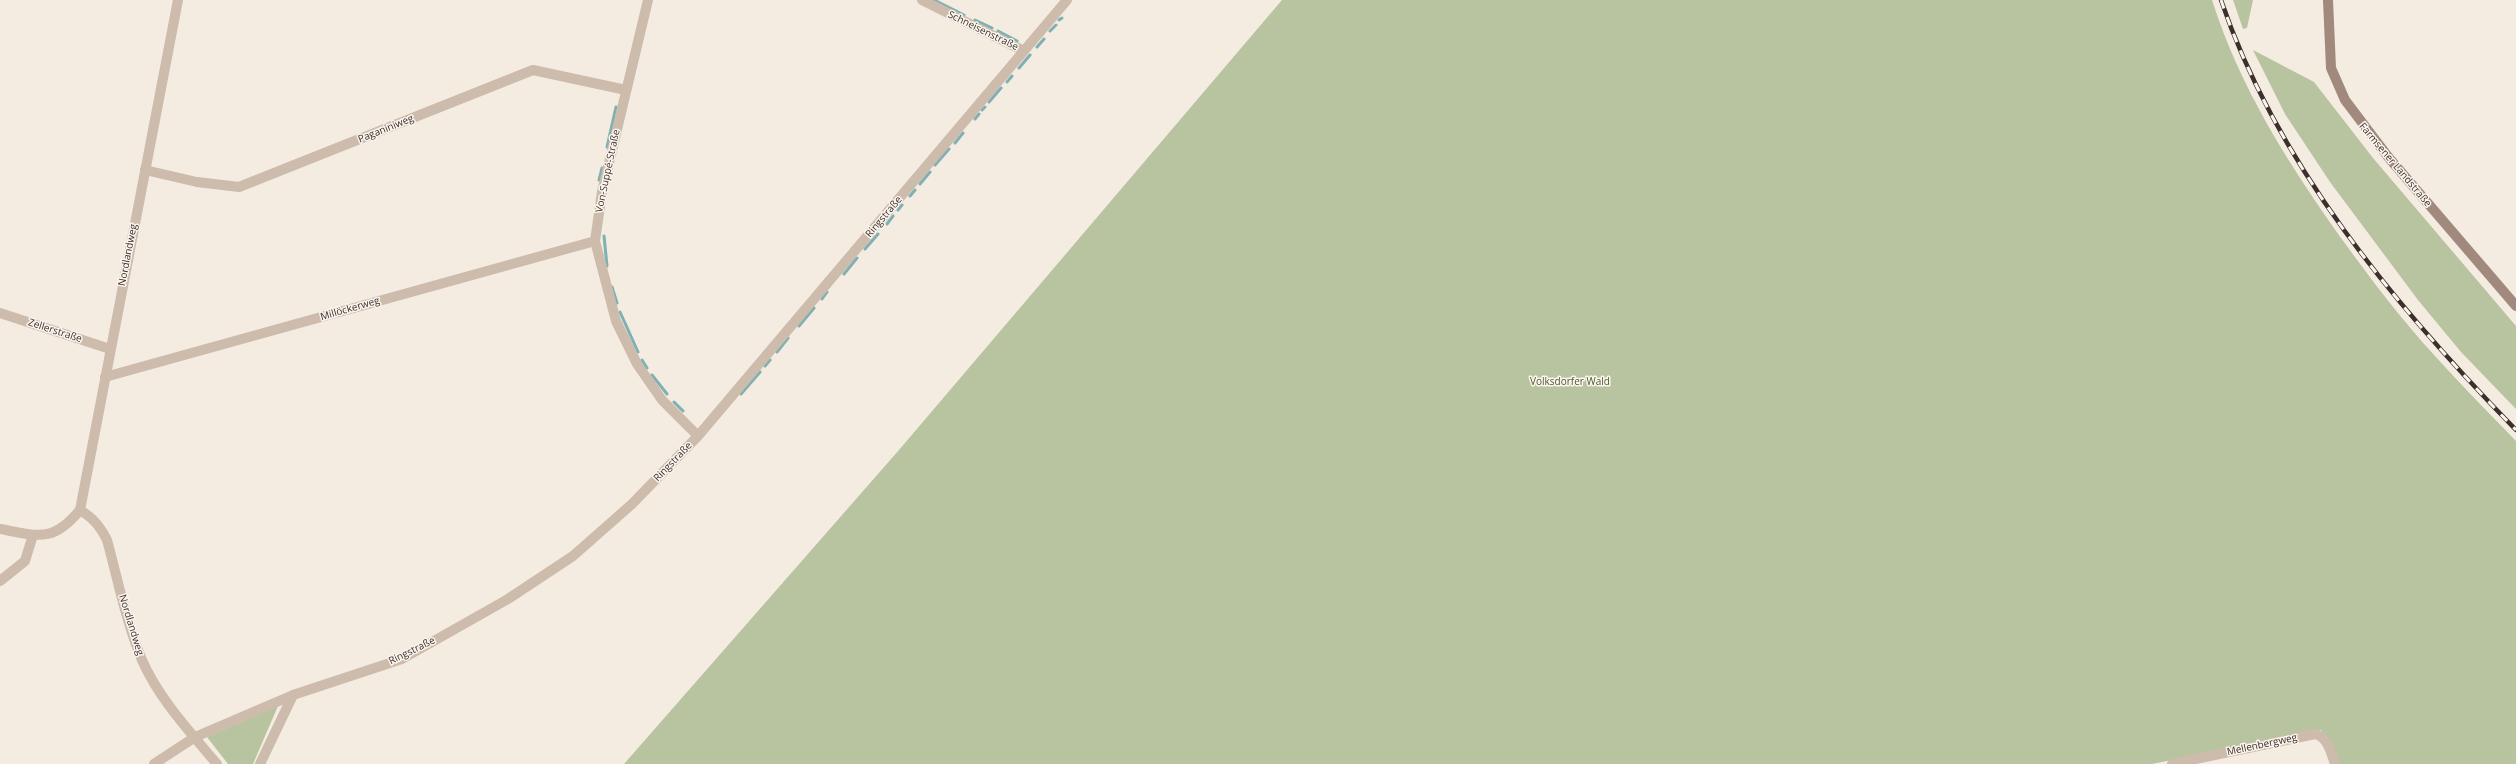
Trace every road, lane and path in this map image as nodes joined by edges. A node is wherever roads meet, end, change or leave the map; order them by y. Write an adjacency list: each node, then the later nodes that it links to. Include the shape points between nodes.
1 (178, 0): 8 (street, Nordlandweg)
2 (648, 0): 7 (street, Von-Suppé-Straße)
3 (922, 0): 6 (street, Schneisenstraße)
4 (1067, 0): 6 (street, Ringstraße)
5 (2328, 0): 10 (main road, Farmsener Landstraße, via 2331,68 2345,100 2384,152)
6 (1024, 51): 14 (street, Ringstraße)
7 (626, 90): 8 (street, Paganiniweg, via 533,70 240,187 197,182); 9 (street, Von-Suppé-Straße, via 602,192)
8 (145, 170): 12 (street, Nordlandweg)
9 (595, 241): 13 (street, Millöckerweg); 14 (street, Von-Suppé-Straße, via 616,321 637,364 662,400)
10 (2516, 306)
11 (0, 312): 12 (street, Zellerstraße)
12 (110, 348): 13 (street, Nordlandweg)
13 (105, 377): 15 (street, Nordlandweg)
14 (698, 436): 19 (street, Ringstraße, via 632,504 573,556 508,599 402,659)
15 (80, 510): 17 (street, Nordlandweg, via 69,524 54,534); 20 (street, Nordlandweg, via 91,516 101,527 107,540 142,661 166,702)
16 (0, 529): 17 (street, Nordlandweg)
17 (33, 535): 18 (street, via 24,561)
18 (0, 581)
19 (293, 695): 20 (street, Ringstraße); 24 (street)
20 (195, 737): 22 (street, Ringstraße); 23 (street)
21 (2177, 763): 25 (street, Mellenbergweg, via 2315,734 2325,741)
22 (154, 764)
23 (217, 764)
24 (260, 764)
25 (2335, 764)

